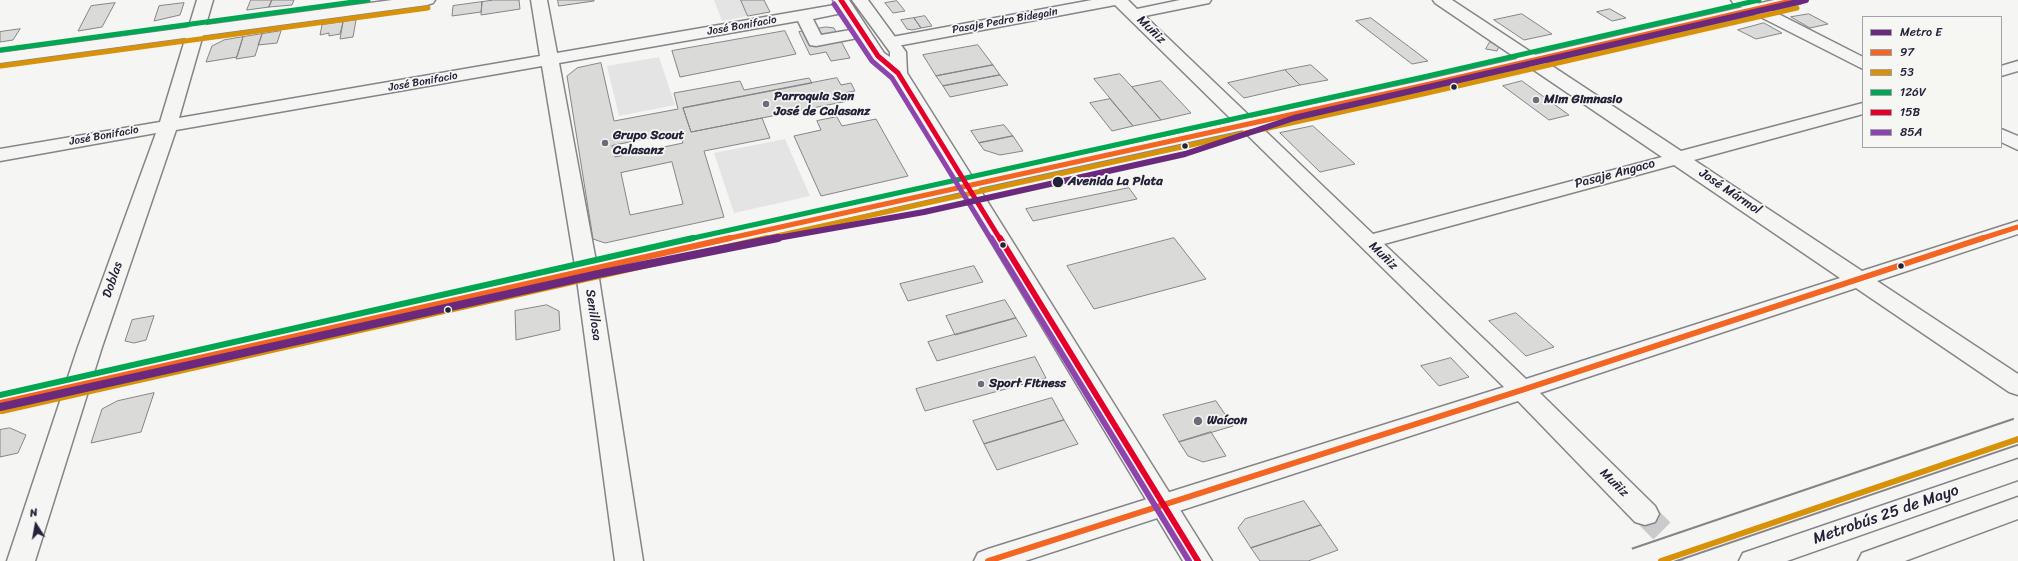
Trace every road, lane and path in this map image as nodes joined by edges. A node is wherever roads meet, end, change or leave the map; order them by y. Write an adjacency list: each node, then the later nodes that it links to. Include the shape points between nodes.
1 (205, 0): 13 (main road, Doblas)
2 (427, 0): 13 (main road)
3 (539, 0): 17 (main road, Senillosa)
4 (1118, 0): 11 (main road, Muñiz); 15 (main road, Pasaje Pedro Bidegain)
5 (1203, 0): 11 (main road)
6 (1441, 0): 18 (main road, José Mármol)
7 (1739, 0): 10 (main road)
8 (1795, 0): 10 (main road)
9 (849, 3): 12 (main road, José Bonifacio); 14 (main road); 15 (main road, via 858,8 872,29)
10 (1757, 9): 18 (main road); 19 (main road)
11 (1134, 14): 25 (main road, Muñiz)
12 (803, 15): 14 (main road, via 816,41); 17 (main road, José Bonifacio)
13 (198, 31): 16 (main road); 24 (main road, Doblas)
14 (862, 32): 22 (main road, via 878,56)
15 (889, 38): 22 (main road, via 898,52)
16 (0, 58)
17 (549, 60): 24 (main road, José Bonifacio); 33 (main road, Senillosa)
18 (1532, 60): 25 (main road); 29 (main road, José Mármol)
19 (1862, 63)
20 (2018, 66): 21 (main road)
21 (2002, 71)
22 (898, 72): 30 (main road)
23 (1862, 108): 29 (main road, Pasaje Angaco)
24 (168, 124): 28 (main road, José Bonifacio); 35 (main road, Doblas)
25 (1248, 124): 30 (main road); 32 (main road, Muñiz)
26 (2002, 136): 27 (main road)
27 (2018, 144)
28 (0, 155)
29 (1678, 157): 32 (main road, Pasaje Angaco); 34 (main road, José Mármol)
30 (967, 185): 33 (main road); 41 (main road)
31 (2018, 227): 34 (main road)
32 (1368, 242): 37 (main road, Muñiz)
33 (587, 272): 35 (main road); 45 (main road, Senillosa)
34 (1859, 279): 36 (main road, José Mármol); 37 (main road)
35 (76, 385): 38 (main road); 44 (main road, Doblas)
36 (2018, 386)
37 (1522, 390): 41 (main road); 43 (main road, Muñiz)
38 (0, 402)
39 (2018, 431): 48 (main road, bridge)
40 (2018, 469): 49 (main road, Metrobús 25 de Mayo)
41 (1164, 504): 46 (main road); 47 (main road)
42 (2018, 508): 50 (main road)
43 (1645, 514)
44 (21, 561)
45 (629, 561)
46 (988, 561)
47 (1198, 561)
48 (1636, 561)
49 (1753, 561)
50 (1872, 561)

